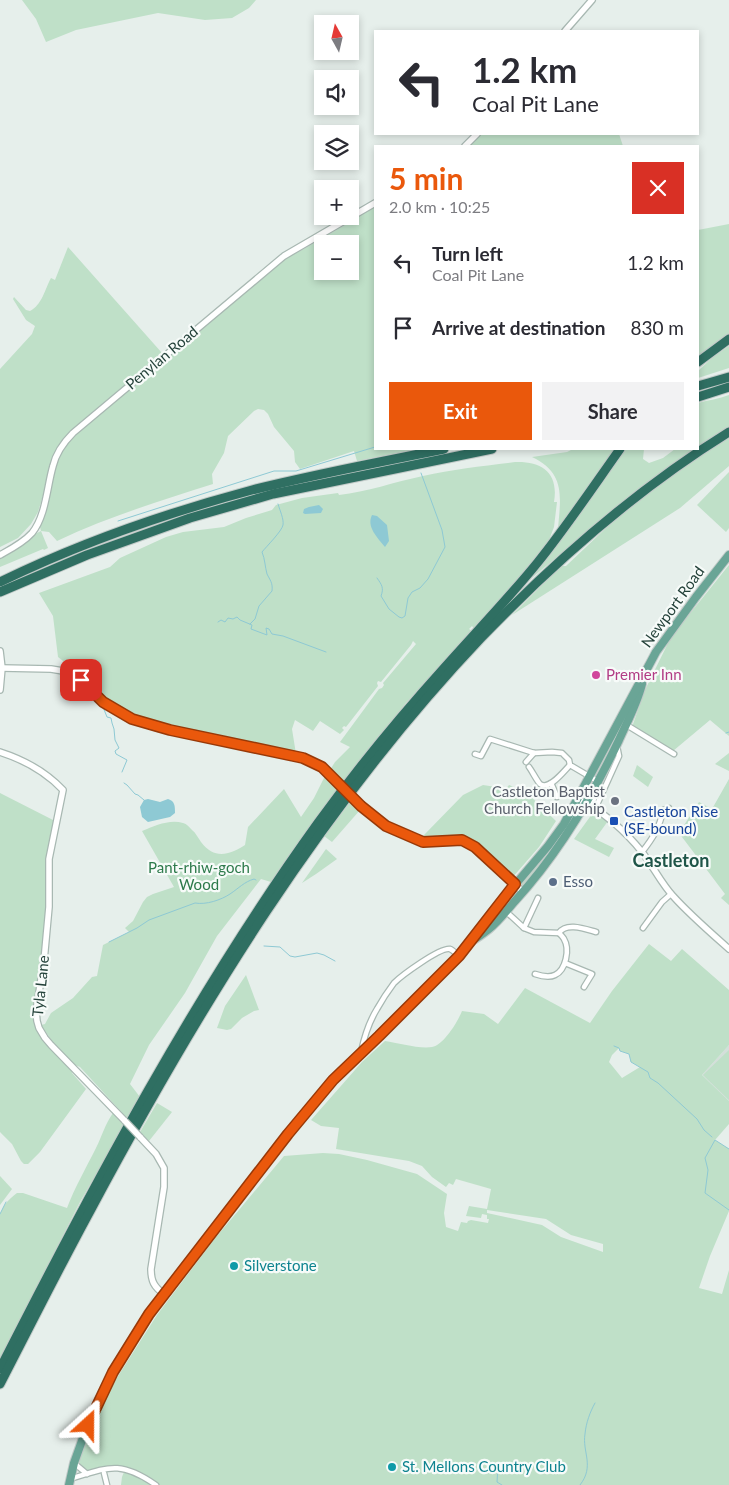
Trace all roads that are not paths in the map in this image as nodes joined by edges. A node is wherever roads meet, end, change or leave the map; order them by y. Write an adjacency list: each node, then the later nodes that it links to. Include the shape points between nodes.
1 (592, 0): 2 (street)
2 (566, 30)
3 (476, 135): 4 (street)
4 (467, 145)
5 (374, 203): 16 (street, Penylan Road, via 284,256 73,433 57,456 45,502 32,532 17,546)
6 (729, 338): 7 (highway)
7 (699, 361)
8 (729, 378): 9 (highway)
9 (699, 386)
10 (729, 387): 11 (highway)
11 (699, 397)
12 (729, 432): 58 (highway, via 644,490 548,571 448,674 348,795 271,903 180,1051 87,1216)
13 (439, 450): 18 (highway, via 253,490 187,509 56,557)
14 (487, 450): 19 (highway, via 282,492 190,518 87,554)
15 (619, 450): 57 (highway, via 539,561 386,736 330,807 281,877 134,1117)
16 (0, 555)
17 (729, 555): 23 (main road, Newport Road, via 656,652 643,677 638,698)
18 (0, 582)
19 (0, 592)
20 (0, 651): 21 (street)
21 (2, 668): 22 (street); 39 (street, bridge, via 69,672 103,702 132,719 157,728 303,758 322,767 386,826 423,842 462,840 475,847)
22 (0, 690)
23 (622, 723): 24 (main road, Newport Road); 28 (street); 30 (main road, Newport Road)
24 (616, 745): 32 (main road, Newport Road); 36 (street, Newport Road, via 619,756)
25 (0, 752): 56 (street, Tyla Lane, bridge, via 26,761 63,790 48,863 49,907 37,1021 51,1045 156,1154 164,1168 151,1269 151,1280)
26 (534, 753): 27 (street, via 490,739 481,756); 29 (street, via 562,753); 31 (street, via 527,764 540,784)
27 (475, 754)
28 (674, 754)
29 (570, 766): 30 (street); 31 (street)
30 (588, 776): 32 (street); 34 (main road, Newport Road)
31 (551, 783): 33 (street)
32 (598, 783): 35 (main road, Newport Road); 36 (street, via 593,803)
33 (557, 797)
34 (578, 799): 35 (street); 39 (main road, Newport Road, via 548,846)
35 (586, 802): 36 (street); 40 (main road, Newport Road, via 578,819)
36 (595, 808): 38 (street)
37 (669, 808): 38 (street, via 660,809 659,827)
38 (642, 852): 41 (street)
39 (515, 884): 40 (street); 43 (main road, Newport Road)
40 (523, 892): 44 (main road, Newport Road)
41 (671, 894): 46 (street); 50 (street)
42 (538, 898): 45 (street)
43 (499, 905): 44 (street); 49 (main road, Newport Road)
44 (506, 911): 45 (street); 49 (main road, Newport Road, via 490,929)
45 (524, 928): 48 (street, via 534,932)
46 (642, 928)
47 (596, 932): 48 (street, via 567,927)
48 (559, 933): 52 (street, via 565,940)
49 (468, 944): 51 (main road, Newport Road)
50 (729, 948)
51 (459, 956): 55 (main road, Newport Road); 55 (street, via 446,949 395,982 376,1009)
52 (565, 963): 53 (street, via 555,976); 54 (street, via 592,974)
53 (535, 974)
54 (584, 987)
55 (360, 1054): 56 (main road, Newport Road, via 333,1080 288,1134)
56 (164, 1294): 59 (main road, Newport Road, via 113,1372)
57 (0, 1369)
58 (0, 1384)
59 (74, 1463): 61 (street); 62 (main road, Newport Road)
60 (104, 1473): 63 (street)
61 (86, 1474): 62 (street); 64 (street, via 118,1467)
62 (69, 1482)
63 (106, 1485)
64 (156, 1485)

